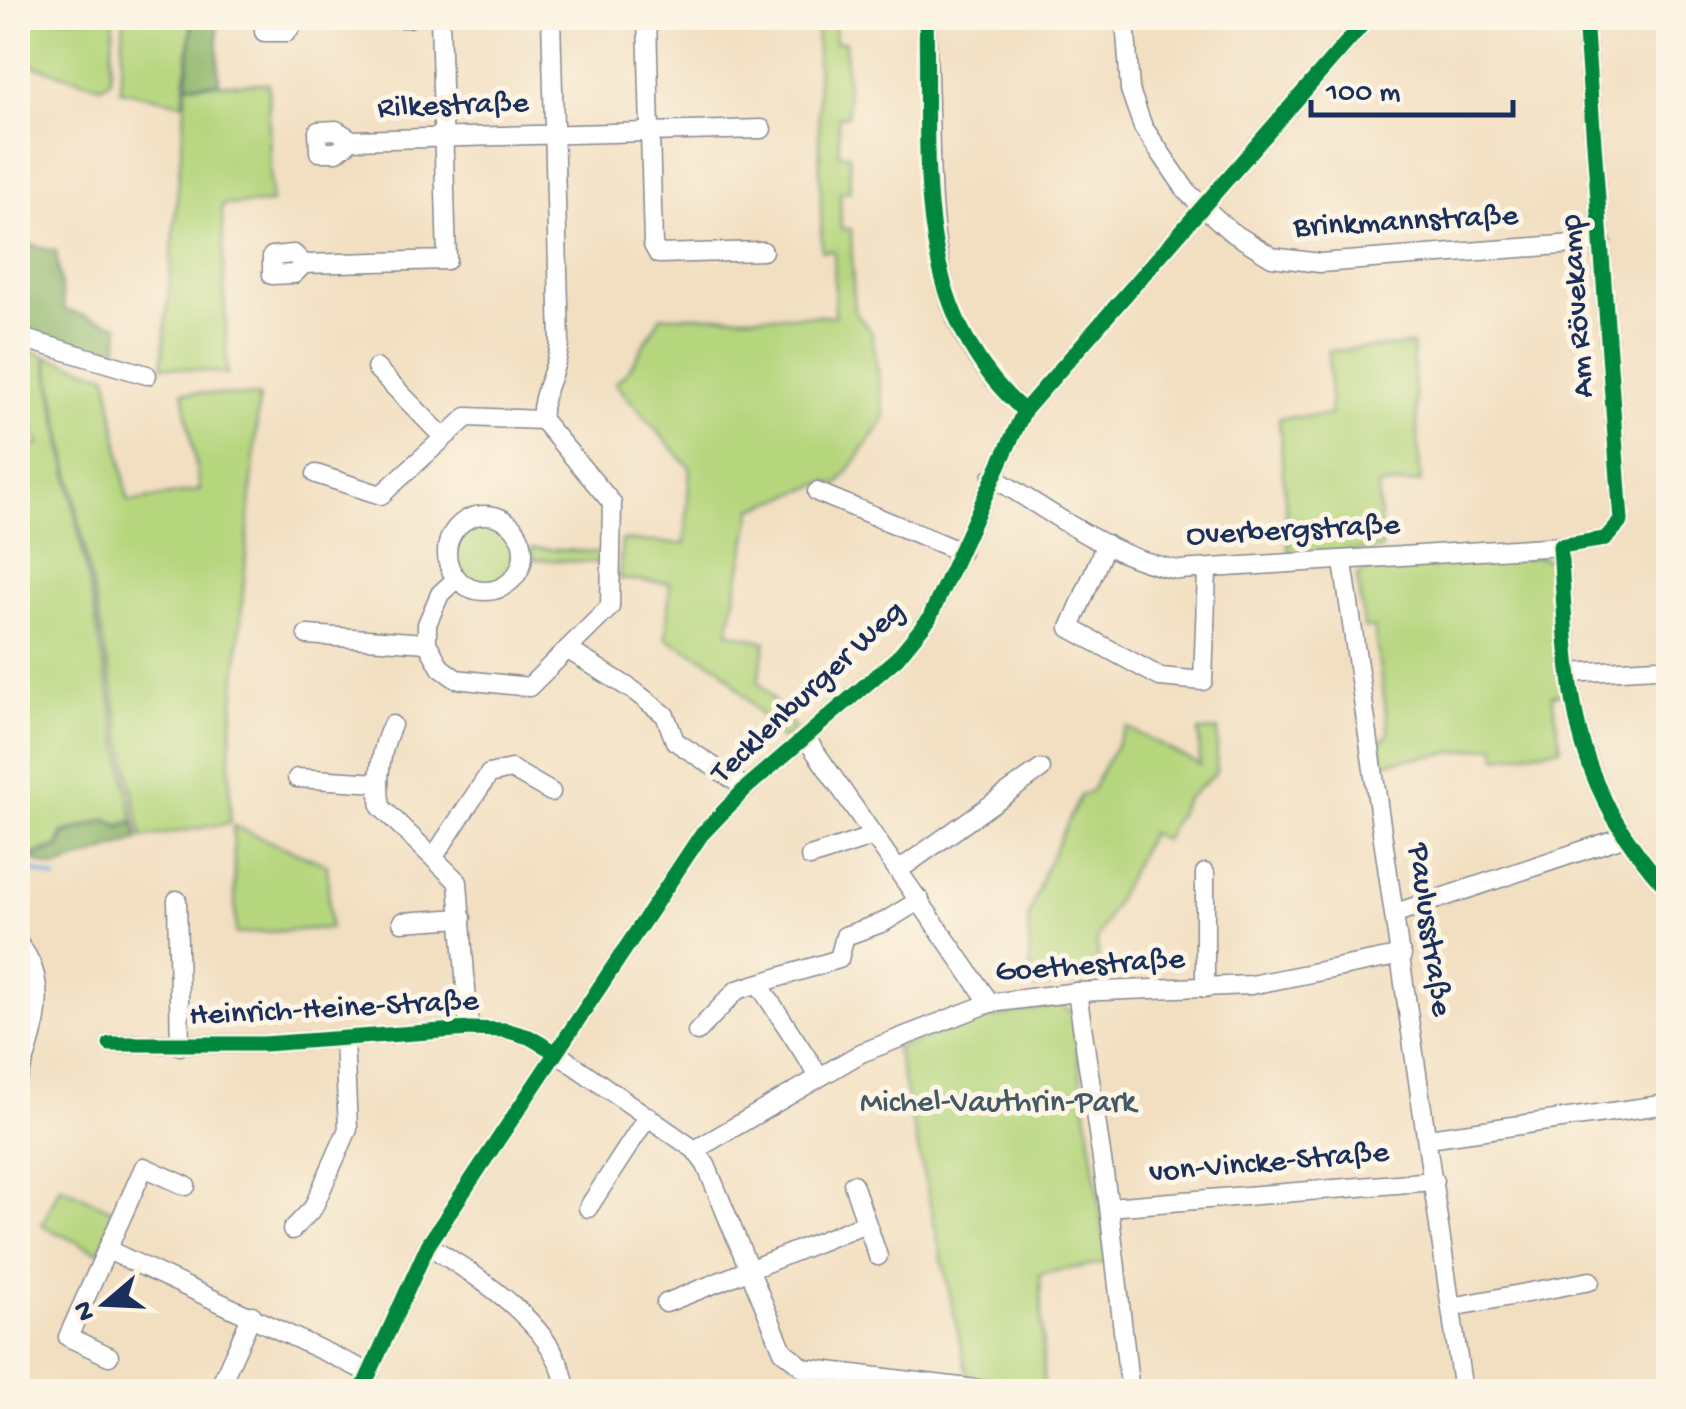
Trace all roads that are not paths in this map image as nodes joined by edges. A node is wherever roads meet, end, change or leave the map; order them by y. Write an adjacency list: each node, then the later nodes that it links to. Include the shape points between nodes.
1 (264, 18): 10 (street, via 264,32 287,32)
2 (409, 18): 10 (street)
3 (440, 18): 14 (street)
4 (551, 18): 13 (street)
5 (647, 18): 12 (street)
6 (926, 18): 23 (street, via 932,230 942,288 976,356)
7 (1126, 18): 16 (street, Brinkmannstraße, via 1126,68 1136,111)
8 (1368, 18): 16 (street, Tecklenburger Weg)
9 (1585, 18): 17 (street, Am Rövekamp)
10 (294, 19)
11 (762, 128): 12 (street, Rilkestraße)
12 (649, 132): 13 (street, Rilkestraße); 18 (street, via 658,254)
13 (555, 134): 14 (street, Rilkestraße); 24 (street, via 560,342)
14 (444, 137): 15 (street, Rilkestraße); 19 (street, via 447,260)
15 (352, 140)
16 (1202, 206): 17 (street, Brinkmannstraße, via 1249,246 1294,263); 23 (street, Tecklenburger Weg)
17 (1602, 242): 30 (street, Am Rövekamp, via 1621,521 1605,539)
18 (763, 251)
19 (304, 264)
20 (18, 337): 22 (street)
21 (376, 368): 25 (street)
22 (147, 375)
23 (1024, 411): 27 (street, Tecklenburger Weg)
24 (542, 420): 25 (street, via 474,415); 37 (street, via 615,512 610,607)
25 (443, 437): 26 (street, via 381,495)
26 (316, 474)
27 (992, 476): 29 (street, Overbergstraße); 31 (street, Tecklenburger Weg)
28 (818, 492): 31 (street)
29 (1106, 544): 33 (street, Overbergstraße, via 1158,566); 33 (street, via 1070,628 1160,677 1204,681)
30 (1560, 546): 32 (street, Overbergstraße); 39 (street)
31 (961, 552): 41 (street, Tecklenburger Weg, via 912,642)
32 (1343, 562): 33 (street, Overbergstraße); 56 (street, Paulusstraße)
33 (1207, 571)
34 (456, 578): 34 (street, via 448,553 457,528 492,516 514,529 523,553 514,578 479,591); 36 (street, via 432,609)
35 (307, 635): 36 (street)
36 (427, 643): 37 (street, via 449,676 515,688 538,682)
37 (570, 651): 45 (street, via 665,715 675,741)
38 (1656, 668): 39 (street)
39 (1568, 673): 48 (street, via 1588,769)
40 (392, 724): 44 (street)
41 (805, 737): 45 (street, Tecklenburger Weg); 47 (street)
42 (1041, 769): 51 (street)
43 (297, 778): 44 (street)
44 (379, 783): 49 (street, via 385,812)
45 (746, 788): 71 (street, Tecklenburger Weg, via 702,834)
46 (551, 792): 49 (street, via 511,769 489,774)
47 (874, 836): 50 (street); 51 (street)
48 (1623, 836): 53 (street); 56 (street)
49 (435, 855): 57 (street, via 458,882)
50 (810, 857)
51 (899, 870): 55 (street)
52 (1205, 873): 62 (street)
53 (1668, 890)
54 (177, 900): 70 (street, Heinrich-Heine-Straße)
55 (920, 900): 61 (street, via 845,936 839,959); 64 (street)
56 (1396, 914): 60 (street, Paulusstraße)
57 (462, 918): 58 (street); 65 (street)
58 (402, 922)
59 (18, 944): 67 (street, via 30,958 38,992)
60 (1402, 955): 62 (street, Goethestraße, via 1252,986); 76 (street, Paulusstraße)
61 (760, 986): 66 (street, via 737,990); 72 (street)
62 (1205, 988): 63 (street, Goethestraße)
63 (1077, 992): 64 (street, Goethestraße); 81 (street)
64 (990, 1002): 72 (street, Goethestraße)
65 (469, 1028): 68 (street, Heinrich-Heine-Straße); 71 (street, Heinrich-Heine-Straße, via 505,1030)
66 (697, 1032)
67 (26, 1034): 73 (street)
68 (344, 1039): 70 (street, Heinrich-Heine-Straße); 84 (street, Heinrich-Heine-Straße, via 348,1128 313,1208)
69 (110, 1044): 70 (street, Heinrich-Heine-Straße)
70 (180, 1046)
71 (555, 1052): 75 (street, Heinrich-Heine-Straße); 85 (street, Tecklenburger Weg)
72 (819, 1076): 77 (street, Goethestraße)
73 (18, 1078)
74 (1668, 1104): 76 (street)
75 (648, 1116): 77 (street, Heinrich-Heine-Straße); 82 (street)
76 (1428, 1138): 78 (street, Paulusstraße)
77 (695, 1150): 88 (street)
78 (1434, 1181): 81 (street, von-Vincke-Straße); 91 (street, Paulusstraße)
79 (853, 1184): 83 (street)
80 (186, 1186): 86 (street, via 144,1167)
81 (1109, 1207): 100 (street)
82 (588, 1208)
83 (866, 1223): 87 (street); 88 (street)
84 (292, 1230)
85 (428, 1245): 94 (street, Tecklenburger Weg); 98 (street, via 510,1302 562,1362)
86 (108, 1250): 92 (street); 93 (street, via 68,1336)
87 (878, 1256)
88 (749, 1268): 90 (street); 95 (street, via 793,1362)
89 (1590, 1282): 91 (street)
90 (666, 1303)
91 (1452, 1307): 101 (street, Paulusstraße)
92 (252, 1315): 94 (street); 96 (street)
93 (109, 1356)
94 (370, 1373): 97 (street, Tecklenburger Weg)
95 (914, 1386): 99 (street)
96 (217, 1392)
97 (361, 1392)
98 (566, 1392)
99 (1001, 1392)
100 (1130, 1392)
101 (1463, 1392)

